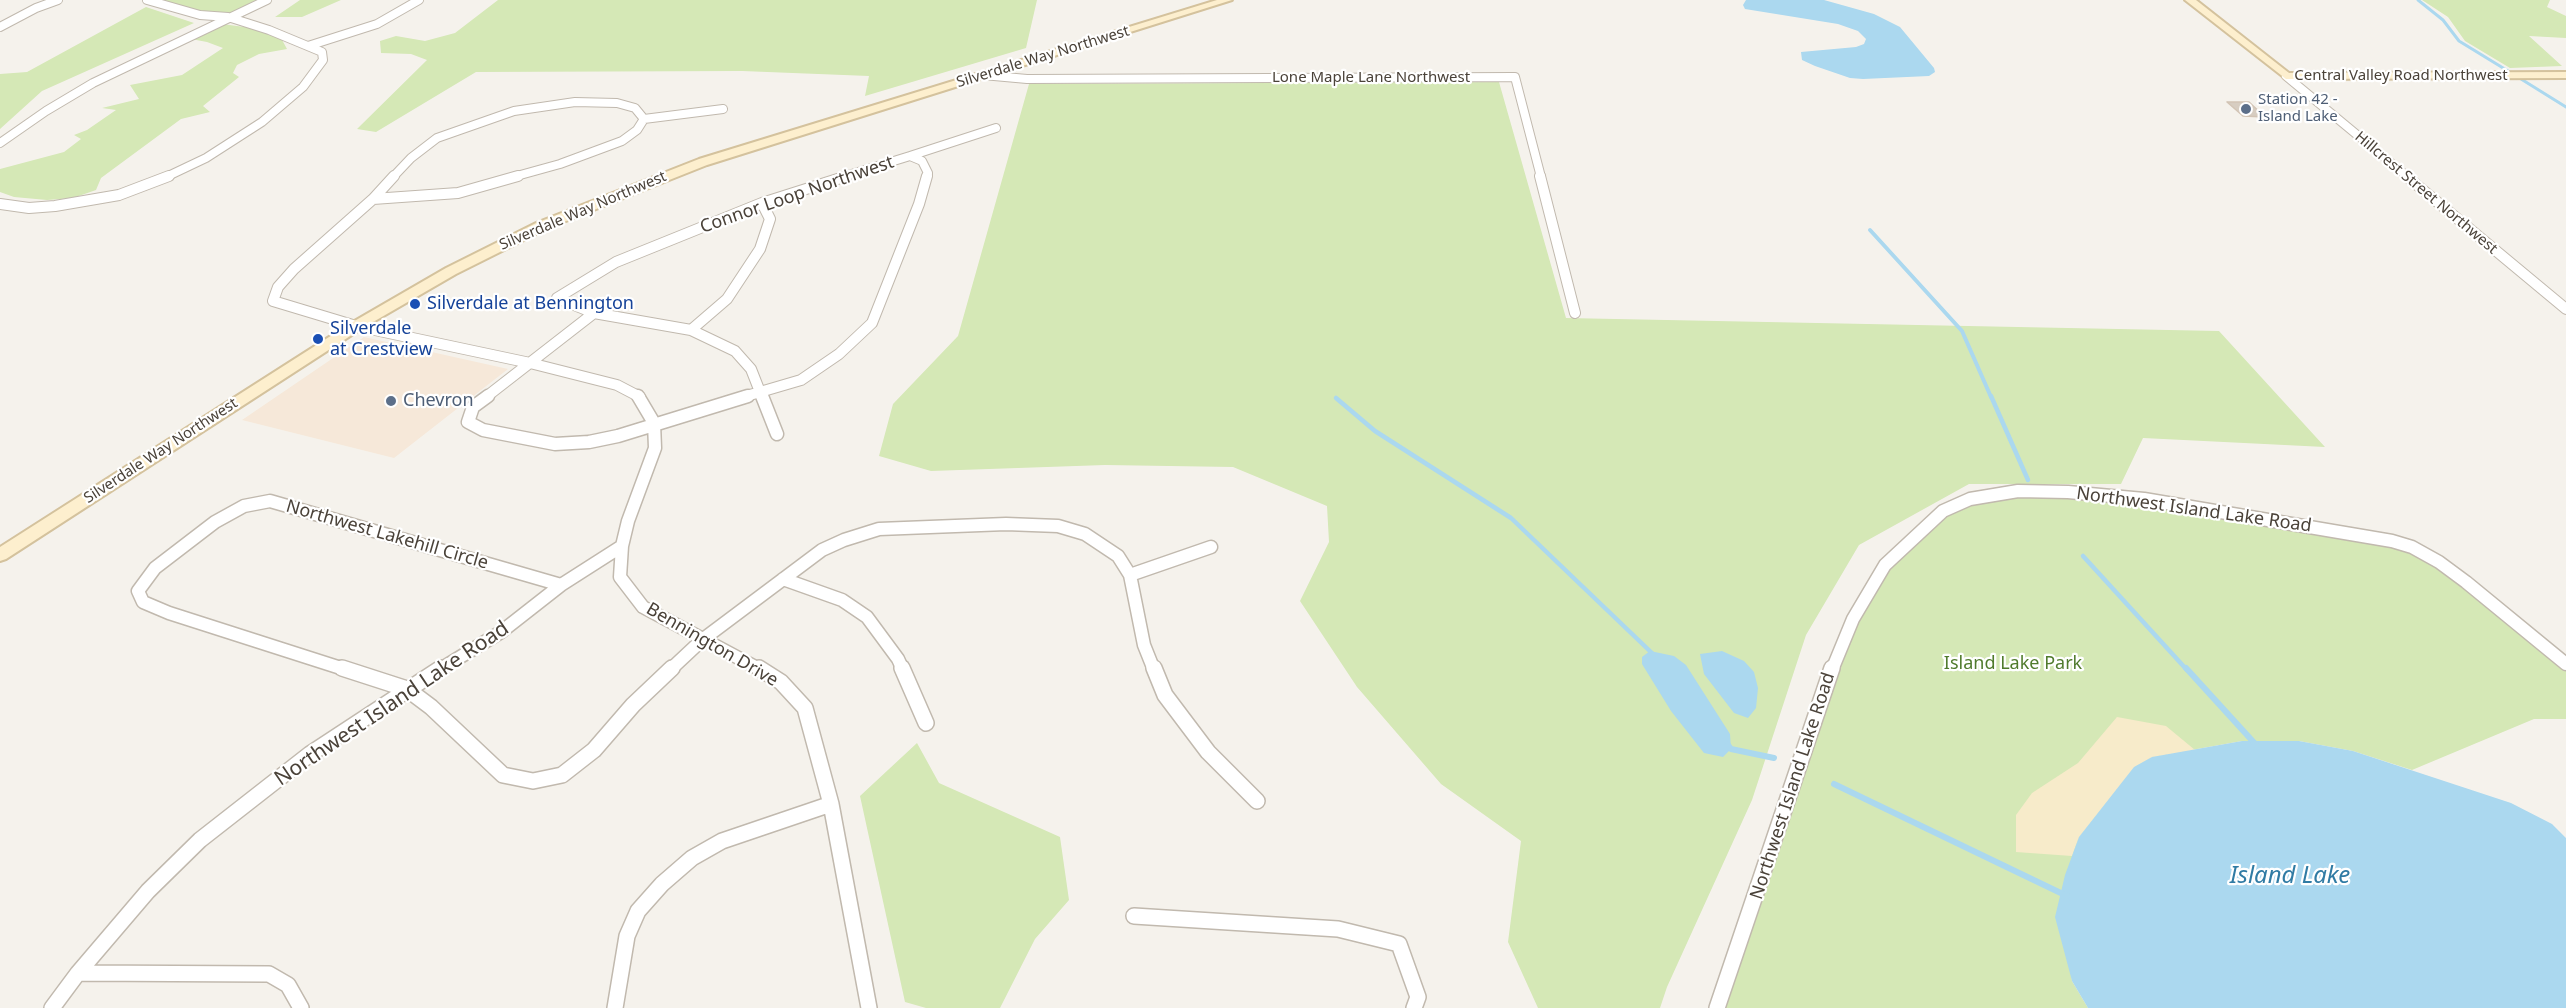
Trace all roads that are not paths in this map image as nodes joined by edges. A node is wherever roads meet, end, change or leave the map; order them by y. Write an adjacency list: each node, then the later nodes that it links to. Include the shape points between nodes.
1 (58, 0): 9 (street)
2 (147, 0): 8 (street, via 200,15)
3 (267, 0): 8 (street)
4 (419, 0): 10 (street, via 377,24)
5 (1227, 0): 7 (main road, Silverdale Way Northwest)
6 (2190, 0): 13 (main road, Central Valley Road Northwest)
7 (1202, 4): 11 (main road, Silverdale Way Northwest)
8 (228, 17): 10 (street); 17 (street, via 70,95)
9 (0, 27)
10 (308, 46): 22 (street, via 322,52 322,60 303,87 262,122 198,162 119,195 55,206)
11 (983, 75): 26 (street, Lone Maple Lane Northwest, via 1027,79 1515,77); 27 (main road, Silverdale Way Northwest, via 711,159 584,208 483,254)
12 (2566, 75): 13 (main road, Central Valley Road Northwest)
13 (2286, 76): 24 (street, Hillcrest Street Northwest)
14 (723, 109): 15 (street)
15 (644, 118): 19 (street, via 631,135 610,147 476,189 441,196); 19 (street, via 635,108 597,101 538,107 489,119 429,143)
16 (996, 128): 18 (street)
17 (0, 143)
18 (910, 156): 20 (street, Connor Loop Northwest); 30 (street, Connor Loop Northwest, via 922,161 928,173 872,323 839,354 801,380)
19 (373, 199): 27 (street, via 294,269 278,287 273,301)
20 (762, 203): 25 (street, Connor Loop Northwest, via 616,262 557,297); 28 (street, via 770,219 760,249 727,299)
21 (0, 204): 22 (street)
22 (12, 206): 23 (street)
23 (0, 213)
24 (2566, 309)
25 (594, 313): 28 (street); 29 (street)
26 (1575, 313)
27 (356, 326): 29 (street); 35 (main road, Silverdale Way Northwest)
28 (691, 330): 30 (street, via 735,351 751,369)
29 (530, 363): 31 (street, via 617,385 639,396); 31 (street, Connor Loop Northwest, via 473,407 468,422 483,430 555,444 618,436)
30 (761, 392): 31 (street, Connor Loop Northwest); 32 (street)
31 (654, 423): 33 (street, Bennington Drive, via 655,448)
32 (777, 434)
33 (622, 546): 38 (street, Northwest Island Lake Road); 39 (street, Bennington Drive, via 620,577 643,608)
34 (1211, 547): 36 (street)
35 (0, 555)
36 (1130, 575): 37 (street, via 1118,556 1085,534 1058,526 1006,524 879,529 822,550); 43 (street, via 1144,645 1165,695 1208,752)
37 (783, 579): 39 (street); 42 (street, via 842,600 867,617 898,659)
38 (561, 585): 41 (street, Northwest Island Lake Road, via 501,632); 41 (street, Northwest Lakehill Circle, via 270,501 244,506 216,522 155,568 138,591 143,602 169,613)
39 (702, 640): 41 (street, via 633,705 594,750 562,775 533,781 503,775); 44 (street, Bennington Drive, via 781,682 805,708)
40 (2566, 664): 52 (street, Northwest Island Lake Road, via 2439,562 2392,541 2144,499 2018,491 1970,499 1943,511 1886,565 1853,619 1838,651)
41 (407, 689): 46 (street, Northwest Island Lake Road, via 310,754 200,840 148,891)
42 (926, 723)
43 (1257, 801)
44 (831, 804): 49 (street, via 722,841 692,858 662,884 639,911 627,936); 50 (street, Bennington Drive)
45 (1134, 916): 51 (street, via 1338,929 1399,944 1418,997)
46 (78, 973): 47 (street, Northwest Island Lake Road); 48 (street, via 269,974 288,985)
47 (52, 1008)
48 (301, 1008)
49 (615, 1008)
50 (869, 1008)
51 (1414, 1008)
52 (1717, 1008)

